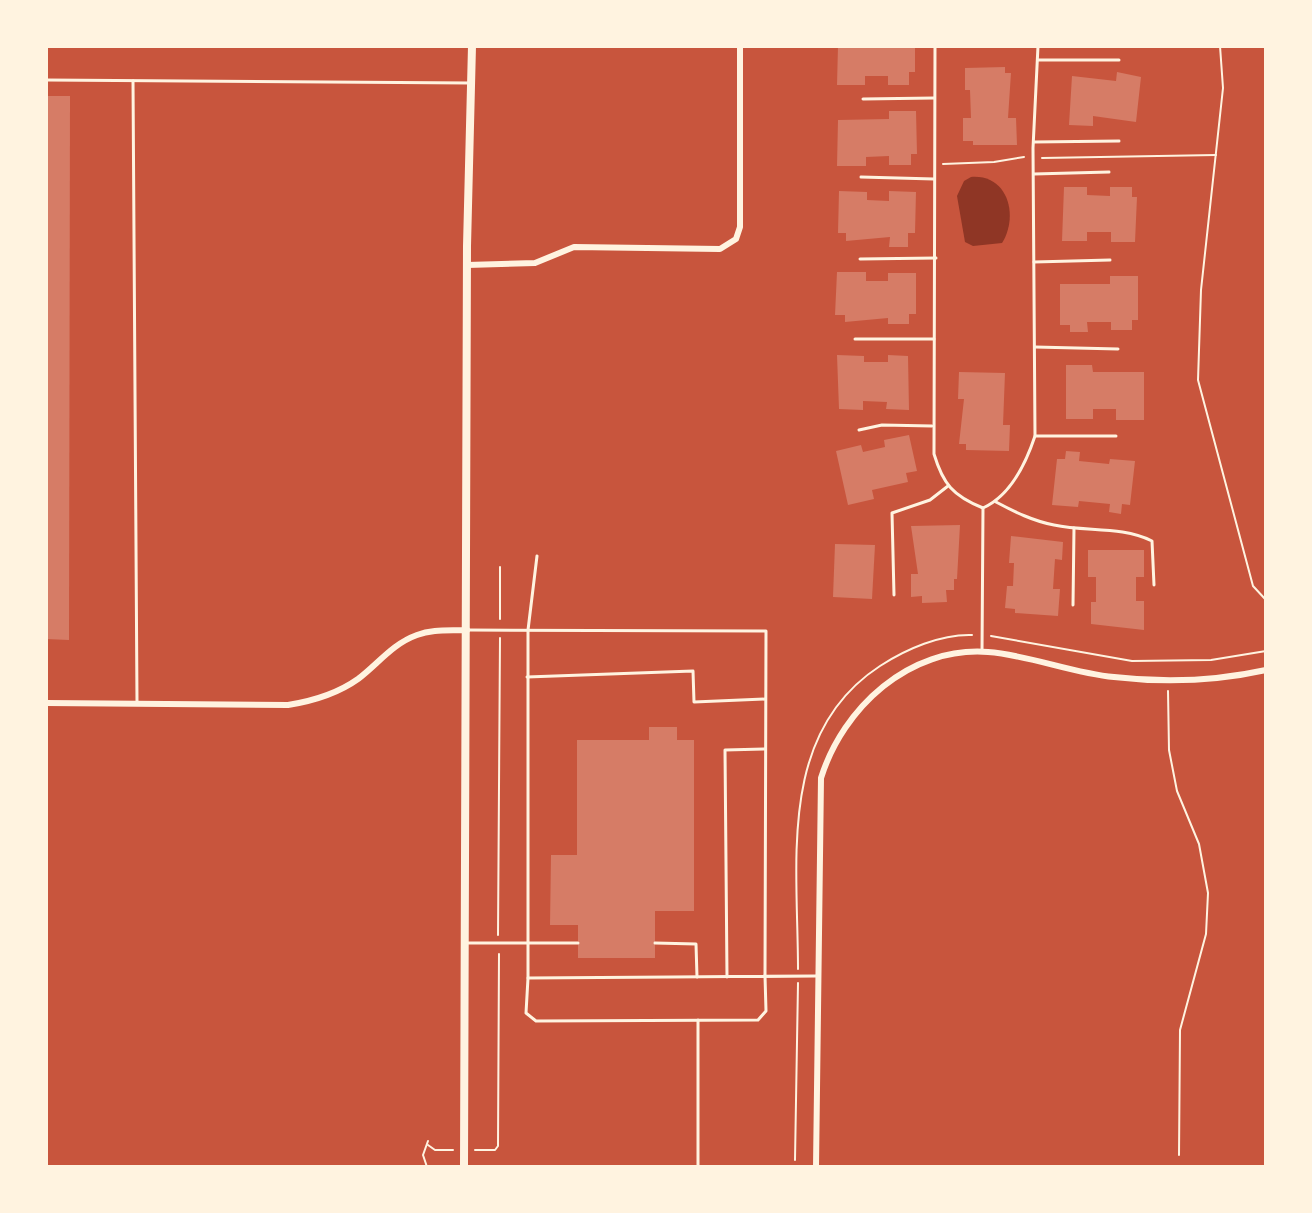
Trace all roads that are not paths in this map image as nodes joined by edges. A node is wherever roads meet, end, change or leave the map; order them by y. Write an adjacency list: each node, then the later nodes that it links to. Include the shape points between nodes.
1 (472, 46): 9 (street)
2 (740, 46): 22 (street, via 736,239 720,249 574,247 535,263)
3 (935, 46): 10 (lane)
4 (1038, 46): 5 (lane)
5 (1038, 60): 6 (lane); 13 (lane)
6 (1119, 60)
7 (46, 80): 8 (lane)
8 (133, 81): 9 (lane); 46 (lane)
9 (472, 83): 22 (street)
10 (934, 98): 11 (lane); 17 (lane)
11 (863, 99)
12 (1119, 141): 13 (lane)
13 (1034, 142): 15 (lane)
14 (1109, 172): 15 (lane)
15 (1034, 174): 21 (lane)
16 (861, 177): 17 (lane)
17 (934, 179): 18 (lane)
18 (936, 258): 19 (lane); 24 (lane)
19 (860, 259)
20 (1110, 260): 21 (lane)
21 (1034, 262): 25 (lane)
22 (467, 265): 39 (street)
23 (855, 339): 24 (lane)
24 (934, 339): 27 (lane)
25 (1035, 347): 26 (lane); 29 (lane)
26 (1118, 349)
27 (932, 426): 28 (lane); 31 (lane, via 934,454)
28 (859, 430)
29 (1035, 436): 30 (lane); 32 (lane, via 1027,458)
30 (1116, 436)
31 (948, 486): 33 (lane, via 957,497); 37 (lane, via 930,500 892,513)
32 (996, 502): 33 (lane); 34 (lane, via 1027,518)
33 (983, 508): 41 (lane)
34 (1074, 528): 36 (lane, via 1134,532 1152,541); 38 (lane)
35 (537, 556): 40 (lane)
36 (1154, 585)
37 (894, 595)
38 (1073, 605)
39 (467, 630): 40 (lane); 46 (street, via 413,636 356,680 312,701); 48 (street)
40 (528, 630): 43 (lane); 44 (lane, via 766,631)
41 (982, 652): 42 (street, via 1112,677 1206,679); 53 (street, via 931,661 887,681 830,749 821,778)
42 (1266, 670)
43 (527, 677): 44 (lane, via 693,671 694,702); 51 (lane)
44 (765, 699): 47 (lane)
45 (46, 703): 46 (street)
46 (137, 704)
47 (765, 749): 52 (lane); 55 (lane, via 725,750)
48 (466, 943): 51 (lane); 58 (street)
49 (578, 943): 51 (lane)
50 (655, 943): 54 (lane, via 696,944)
51 (527, 944): 56 (lane)
52 (765, 976): 53 (lane); 55 (lane); 57 (lane, via 766,1011 758,1020)
53 (816, 976): 60 (street)
54 (697, 977): 55 (lane); 56 (lane)
55 (727, 977)
56 (528, 978): 57 (lane, via 526,1013 536,1021)
57 (698, 1020): 59 (lane)
58 (464, 1167)
59 (698, 1167)
60 (816, 1167)

